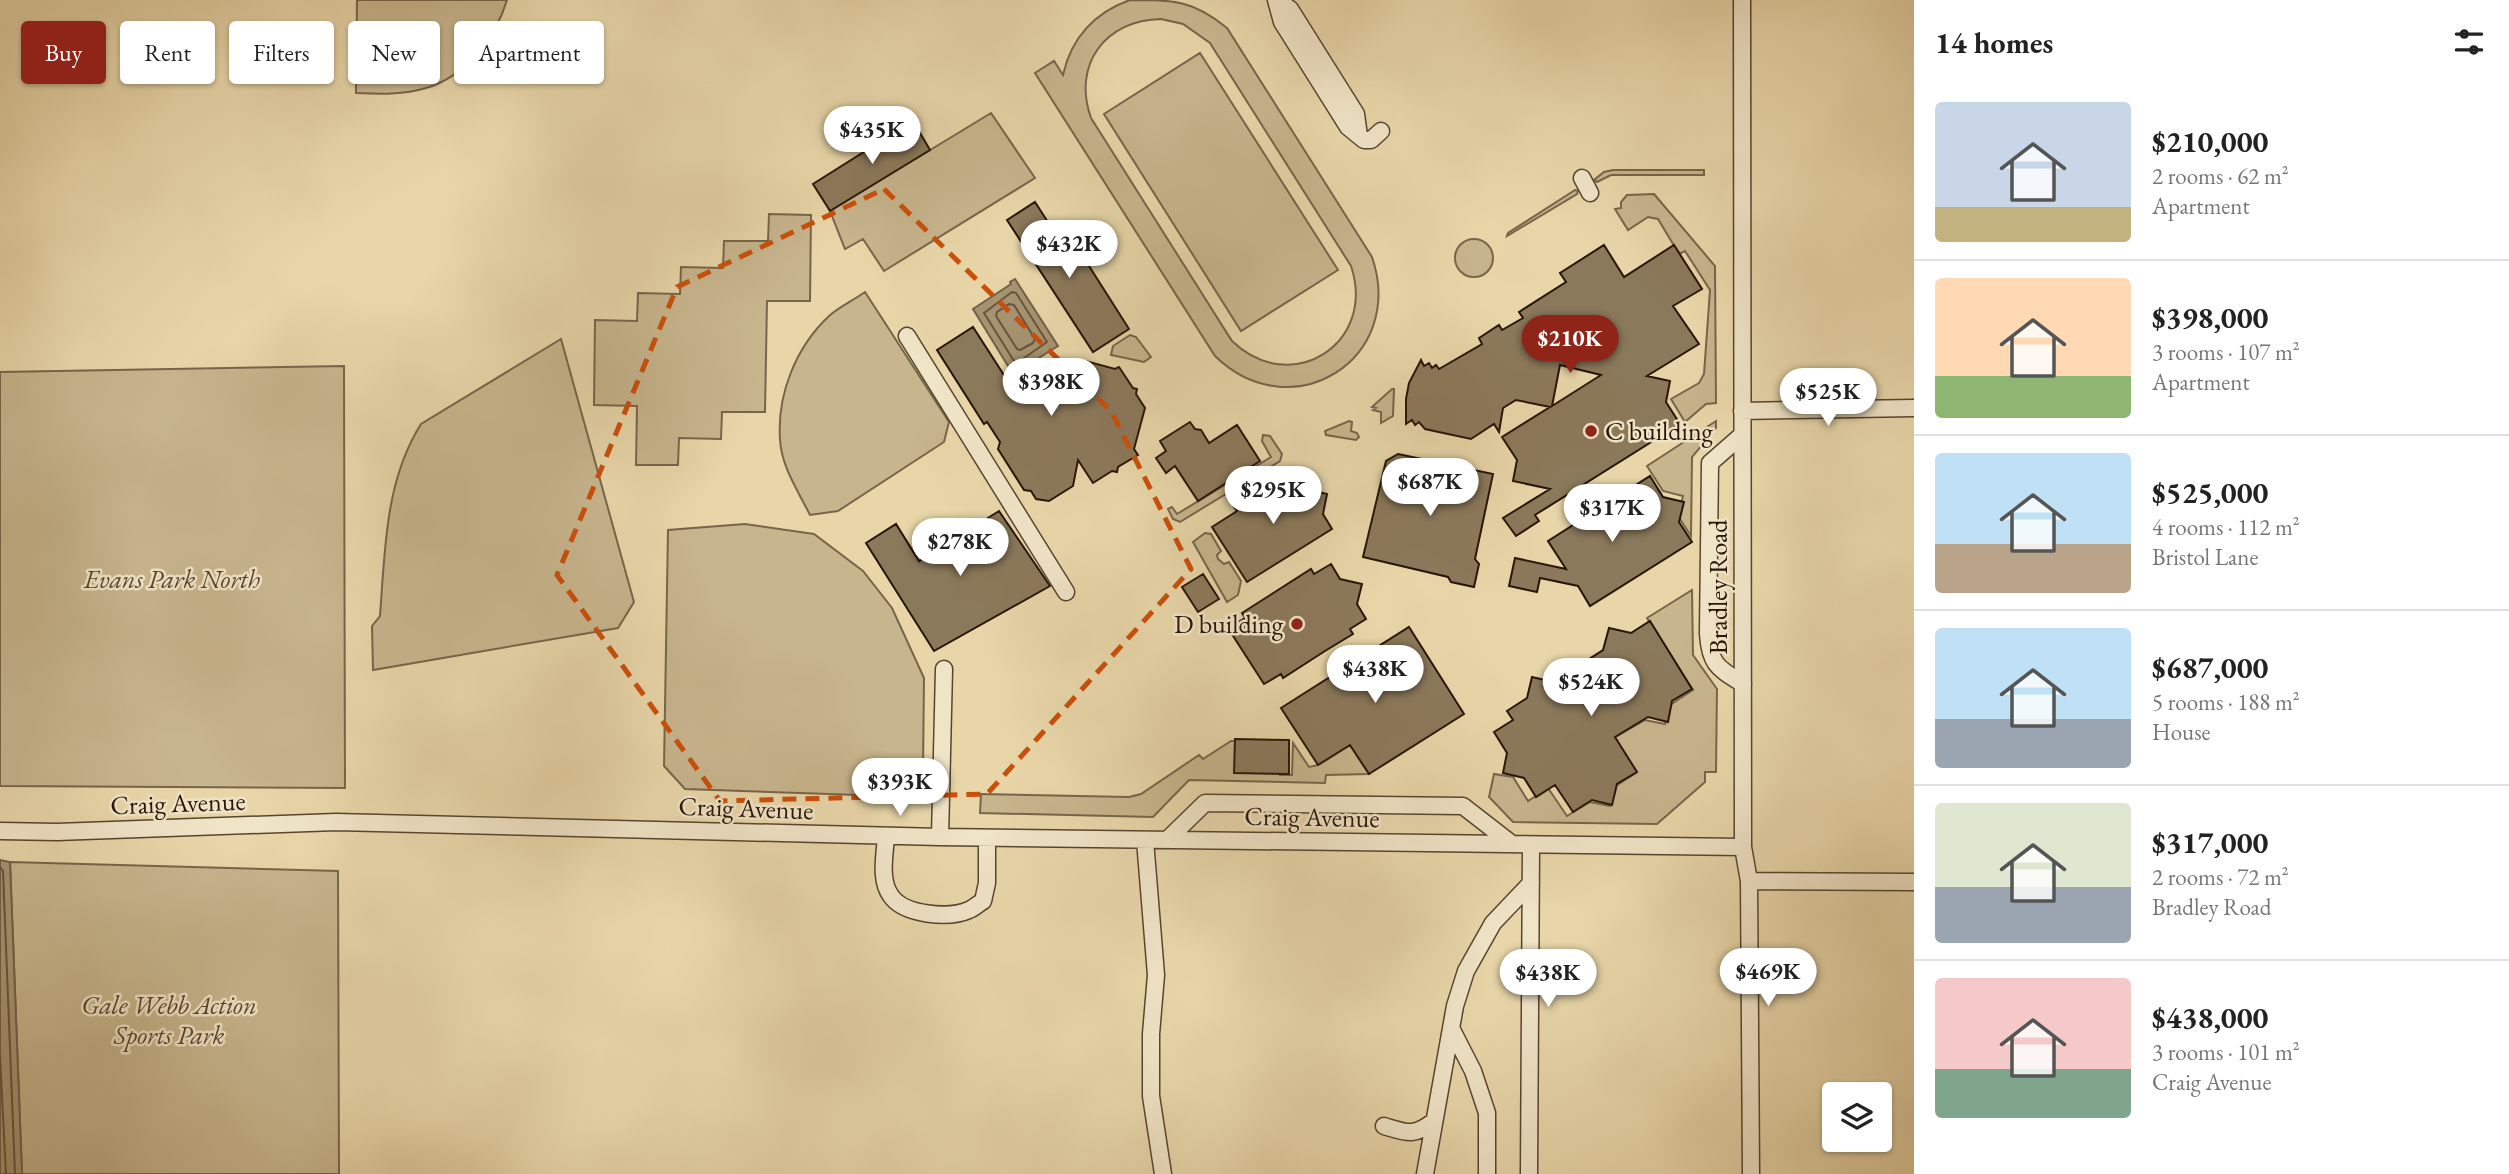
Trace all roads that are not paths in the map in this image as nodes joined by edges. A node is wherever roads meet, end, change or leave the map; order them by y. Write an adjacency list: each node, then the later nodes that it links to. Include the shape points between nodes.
1 (1277, 0): 3 (street, via 1282,22 1348,127 1371,140)
2 (1742, 0): 8 (street, Bradley Road)
3 (1381, 131)
4 (1582, 178): 5 (street)
5 (1590, 193)
6 (907, 336): 10 (street)
7 (1914, 408): 8 (street)
8 (1742, 411): 9 (street, Bradley Road)
9 (1742, 435): 12 (street, Bradley Road); 12 (street, via 1710,463 1708,634 1709,654 1718,667)
10 (1066, 592)
11 (944, 669): 15 (street)
12 (1742, 684): 21 (street, Bradley Road)
13 (0, 831): 14 (street, Craig Avenue, via 336,821)
14 (886, 836): 15 (street, Craig Avenue); 16 (street, via 884,874 890,896 907,910 934,914 967,911 983,901)
15 (940, 837): 16 (street, Craig Avenue)
16 (987, 838): 17 (street, Craig Avenue)
17 (1145, 840): 18 (street, Craig Avenue); 28 (street, via 1156,975 1151,1096)
18 (1167, 840): 19 (street, Craig Avenue); 19 (street, via 1205,803 1463,806)
19 (1512, 844): 20 (street, Craig Avenue)
20 (1531, 845): 21 (street, Craig Avenue); 24 (street)
21 (1742, 847): 22 (street, Bradley Road)
22 (1749, 881): 23 (street); 32 (street, Bradley Road)
23 (1914, 882)
24 (1531, 883): 25 (street, via 1493,923 1466,971); 31 (street)
25 (1451, 1028): 26 (street); 30 (street, via 1487,1113)
26 (1434, 1121): 27 (street, via 1422,1131 1407,1133); 29 (street)
27 (1384, 1126)
28 (1163, 1174)
29 (1425, 1174)
30 (1487, 1174)
31 (1529, 1174)
32 (1751, 1174)

